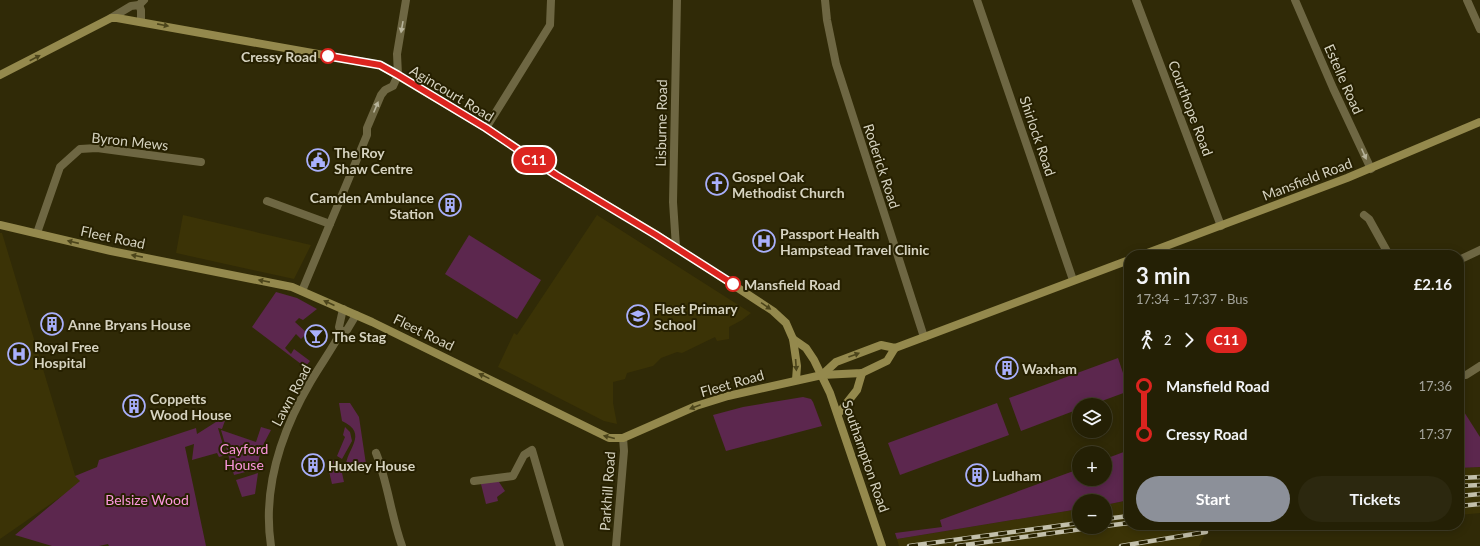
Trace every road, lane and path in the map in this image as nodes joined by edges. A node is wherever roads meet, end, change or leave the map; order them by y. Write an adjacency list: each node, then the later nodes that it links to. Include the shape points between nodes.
1 (406, 0): 14 (street, one-way to 14, via 397,54)
2 (551, 0): 16 (street, via 550,25)
3 (677, 0): 25 (street, Lisburne Road, via 672,202)
4 (825, 0): 36 (street, Roderick Road, via 826,20 836,64)
5 (977, 0): 31 (street, Shirlock Road)
6 (1136, 0): 23 (street, Courthope Road)
7 (1295, 0): 18 (street, Estelle Road, one-way to 18)
8 (1467, 0): 12 (street)
9 (142, 2): 10 (street); 11 (street)
10 (111, 18): 11 (main road, Agincourt Road); 13 (main road, one-way to 10)
11 (141, 21): 14 (main road, Agincourt Road, one-way to 14, via 380,65)
12 (1480, 29)
13 (0, 75)
14 (398, 75): 16 (main road, Agincourt Road); 21 (street, one-way to 14, via 381,95 393,86)
15 (1480, 122): 18 (main road, Mansfield Road)
16 (486, 128): 25 (main road, Agincourt Road, via 556,175)
17 (201, 162): 24 (street, Byron Mews, via 97,148 80,149 60,167)
18 (1371, 168): 23 (main road, Mansfield Road)
19 (267, 201): 21 (street)
20 (1364, 216): 27 (street, via 1369,219)
21 (330, 224): 32 (street)
22 (0, 225): 24 (main road, Fleet Road)
23 (1222, 226): 26 (main road, Mansfield Road)
24 (37, 233): 32 (main road, Fleet Road, one-way to 24)
25 (676, 247): 37 (main road, Agincourt Road, one-way to 37, via 773,311 786,323)
26 (1156, 250)
27 (1386, 250)
28 (1480, 250): 29 (street)
29 (1464, 258)
30 (1124, 262): 31 (main road)
31 (1073, 280): 36 (main road)
32 (302, 291): 33 (main road, Fleet Road, one-way to 32)
33 (343, 309): 34 (main road, Fleet Road); 35 (street, Lawn Road, via 339,327)
34 (356, 315): 35 (street, Lawn Road, via 347,330); 45 (main road, Fleet Road, one-way to 34, via 609,438 600,434)
35 (341, 332): 48 (street, Lawn Road, via 309,384 277,452 269,490)
36 (924, 337): 38 (main road)
37 (793, 339): 42 (main road, Agincourt Road, via 806,348); 43 (main road, one-way to 43, via 797,366)
38 (895, 348): 40 (main road, via 887,361); 42 (main road, one-way to 38, via 836,362 881,346)
39 (1480, 366): 41 (street)
40 (862, 373): 42 (main road); 44 (main road, via 857,390)
41 (1464, 374)
42 (822, 375): 43 (main road, Fleet Road); 44 (main road, Southampton Road)
43 (796, 380): 45 (main road, Fleet Road, one-way to 45, via 696,406)
44 (838, 414): 52 (main road, Southampton Road)
45 (622, 438): 51 (street, Parkhill Road, via 624,451)
46 (376, 453): 49 (street, via 382,469 392,519)
47 (474, 481): 50 (street, via 513,476 524,455 532,450)
48 (270, 546)
49 (402, 546)
50 (560, 546)
51 (616, 546)
52 (882, 546)

